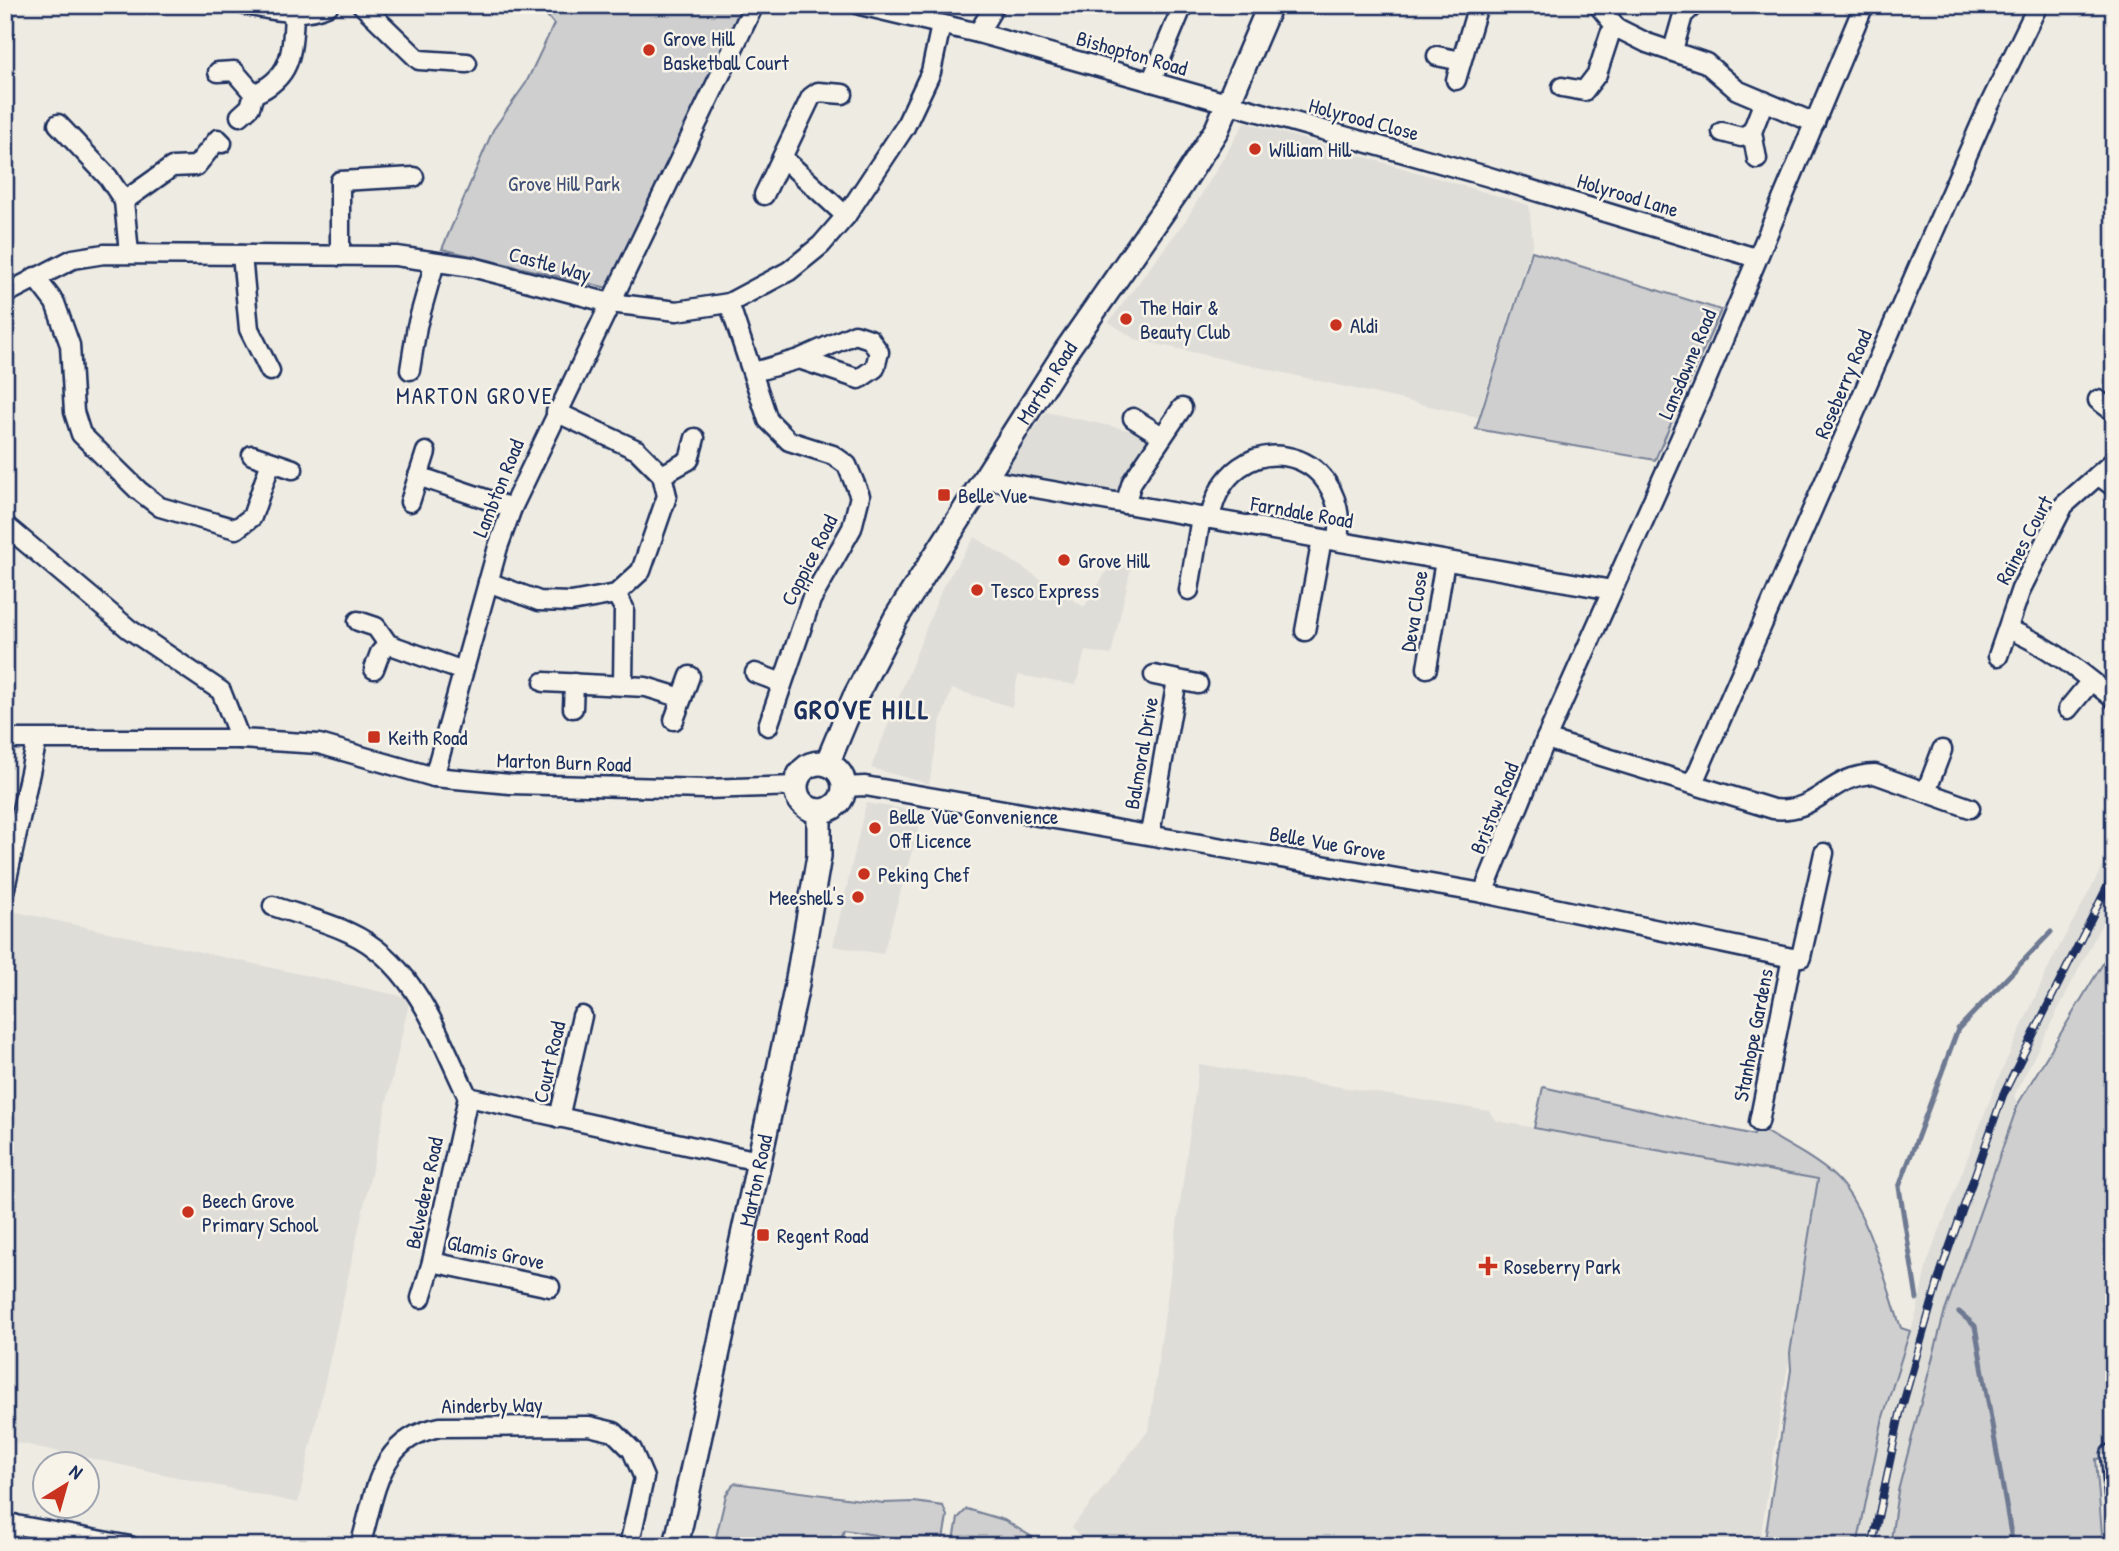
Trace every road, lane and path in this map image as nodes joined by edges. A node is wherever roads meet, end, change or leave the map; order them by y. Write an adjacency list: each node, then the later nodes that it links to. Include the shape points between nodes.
1 (244, 5): 14 (street)
2 (329, 5): 14 (street, via 314,12)
3 (362, 5): 21 (street, via 419,60)
4 (754, 5): 50 (street, Lambton Road)
5 (860, 5): 15 (street, Bishopton Road)
6 (995, 5): 17 (street)
7 (1183, 5): 24 (street)
8 (1270, 5): 29 (main road, Marton Road)
9 (1478, 5): 20 (street)
10 (1598, 5): 16 (street)
11 (1694, 5): 18 (street, via 1683,15)
12 (1864, 5): 31 (street, Lansdowne Road)
13 (2038, 5): 115 (street, Roseberry Road, via 1986,112)
14 (293, 13): 26 (street, via 292,56 268,88)
15 (941, 24): 17 (street, Bishopton Road); 42 (street, Castle Way, via 931,72 905,127)
16 (1617, 28): 18 (street); 25 (street, via 1610,34 1597,74 1584,90)
17 (978, 33): 24 (street, Bishopton Road)
18 (1673, 50): 28 (street, via 1706,63 1737,90)
19 (1437, 56): 20 (street)
20 (1461, 61): 23 (street)
21 (467, 63)
22 (218, 72): 26 (street, via 234,71)
23 (1456, 80)
24 (1151, 82): 29 (street, Bishopton Road)
25 (1562, 88)
26 (254, 94): 30 (street, via 250,107)
27 (843, 94): 36 (street, via 818,92 811,97)
28 (1764, 101): 31 (street); 34 (street)
29 (1229, 105): 38 (street, Holyrood Close); 71 (main road, Marton Road, via 1180,187 1066,351)
30 (240, 116)
31 (1815, 123): 46 (street, Lansdowne Road)
32 (58, 124): 41 (street)
33 (1722, 132): 34 (street, via 1741,137)
34 (1752, 132): 37 (street)
35 (222, 143): 41 (street, via 218,139 196,166 172,167)
36 (783, 158): 40 (street); 42 (street)
37 (1757, 159)
38 (1486, 176): 46 (street, Holyrood Lane)
39 (414, 177): 45 (street, via 340,181)
40 (764, 195)
41 (124, 201): 43 (street)
42 (846, 216): 51 (street, Castle Way, via 821,245 789,271)
43 (129, 253): 44 (street, Castle Way); 48 (street, Castle Way, via 73,260)
44 (242, 255): 45 (street, Castle Way); 54 (street, via 249,328)
45 (340, 256): 47 (street, Castle Way, via 396,256)
46 (1756, 258): 82 (street, Lansdowne Road)
47 (435, 262): 50 (street, Castle Way, via 472,267); 53 (street)
48 (35, 277): 49 (street, Castle Way); 65 (street, via 55,303 70,345 74,412 81,434 138,490 160,507 236,529 252,517)
49 (5, 294)
50 (610, 303): 51 (street, Castle Way, via 677,311); 58 (street, Lambton Road)
51 (729, 303): 55 (street, Coppice Road)
52 (799, 359): 55 (street)
53 (410, 370)
54 (270, 371)
55 (754, 372): 99 (street, Coppice Road, via 768,421 776,432 840,460 856,481 860,496 852,528 811,600)
56 (2098, 400): 59 (street)
57 (1182, 408): 61 (street)
58 (556, 412): 68 (street, via 637,450); 75 (street, Lambton Road)
59 (2114, 412)
60 (1133, 418): 61 (street)
61 (1162, 436): 74 (street, via 1132,482)
62 (695, 438): 68 (street, via 689,460)
63 (426, 452): 70 (street)
64 (252, 455): 65 (street)
65 (271, 461): 67 (street)
66 (2114, 461): 69 (street, Raines Court)
67 (293, 469)
68 (662, 475): 83 (street, via 667,496 641,570)
69 (2098, 475): 72 (street); 85 (street, Raines Court, via 2064,505 2021,589)
70 (418, 476): 73 (street); 75 (street)
71 (985, 479): 74 (street, Farndale Road); 113 (main road, Marton Road, via 896,618)
72 (2114, 487)
73 (410, 502)
74 (1125, 504): 76 (street, Farndale Road)
75 (512, 508): 80 (street, Lambton Road)
76 (1206, 518): 78 (street, Farndale Road); 78 (street, via 1219,488 1233,471 1254,459 1280,456 1314,468 1331,488 1340,512); 81 (street)
77 (5, 525): 108 (street, via 129,629 221,691)
78 (1330, 540): 79 (street, Farndale Road); 86 (street)
79 (1445, 561): 82 (street, Farndale Road); 89 (street, Deva Close)
80 (488, 582): 83 (street, via 538,601 571,602); 91 (street, Lambton Road)
81 (1189, 590)
82 (1612, 590): 109 (street, Lansdowne Road)
83 (616, 594): 101 (street, via 624,608)
84 (358, 621): 87 (street, via 376,627)
85 (2008, 629): 88 (street, Raines Court); 96 (street, via 2045,646)
86 (1305, 631)
87 (388, 644): 90 (street); 91 (street)
88 (1998, 656)
89 (1427, 668)
90 (374, 669)
91 (463, 671): 114 (street, Lambton Road)
92 (755, 673): 99 (street)
93 (1154, 675): 95 (street, Balmoral Drive)
94 (690, 676): 102 (street)
95 (1177, 680): 100 (street, Balmoral Drive); 121 (street, Balmoral Drive)
96 (2091, 681): 103 (street); 105 (street)
97 (544, 682): 98 (street)
98 (574, 683): 101 (street); 104 (street)
99 (782, 683): 107 (street, Coppice Road)
100 (1198, 684)
101 (624, 685): 102 (street)
102 (682, 698): 106 (street)
103 (2114, 699)
104 (573, 708)
105 (2068, 709)
106 (674, 720)
107 (768, 726)
108 (240, 739): 111 (street); 114 (street, Marton Burn Road, via 319,744)
109 (1546, 739): 115 (street); 124 (street, Bristow Road)
110 (5, 740): 111 (street)
111 (37, 740): 123 (street)
112 (1942, 750): 118 (street)
113 (827, 764): 116 (main road, via 806,767); 117 (main road, via 839,773)
114 (434, 777): 116 (street, Marton Burn Road, via 510,784 706,789)
115 (1693, 783): 118 (street, via 1788,811 1802,808 1837,782 1860,775 1875,774)
116 (795, 786): 120 (main road, via 799,801)
117 (844, 787): 120 (main road, via 839,801); 121 (street, Belle Vue Grove, via 865,786)
118 (1926, 792): 119 (street)
119 (1970, 808)
120 (819, 811): 131 (main road, Marton Road, via 819,856 796,990)
121 (1150, 834): 124 (street, Belle Vue Grove)
122 (1824, 853): 126 (street, Stanhope Gardens)
123 (5, 888)
124 (1483, 894): 126 (street, Belle Vue Grove)
125 (273, 906): 128 (street, via 351,933 392,961 418,995)
126 (1796, 958): 130 (street, Stanhope Gardens)
127 (583, 1016): 129 (street, Court Road)
128 (468, 1097): 129 (street); 132 (street, Belvedere Road)
129 (559, 1118): 131 (street)
130 (1759, 1122)
131 (758, 1161): 142 (main road, Marton Road)
132 (432, 1262): 133 (street, Glamis Grove); 134 (street, Belvedere Road)
133 (550, 1287)
134 (421, 1298)
135 (2111, 1454): 136 (street)
136 (2114, 1495)
137 (10, 1523): 138 (street); 139 (street)
138 (10, 1546)
139 (130, 1546)
140 (360, 1546): 141 (street, Ainderby Way, via 385,1463 397,1445 418,1431 589,1426 614,1433 632,1450 644,1478)
141 (629, 1546)
142 (676, 1546)

